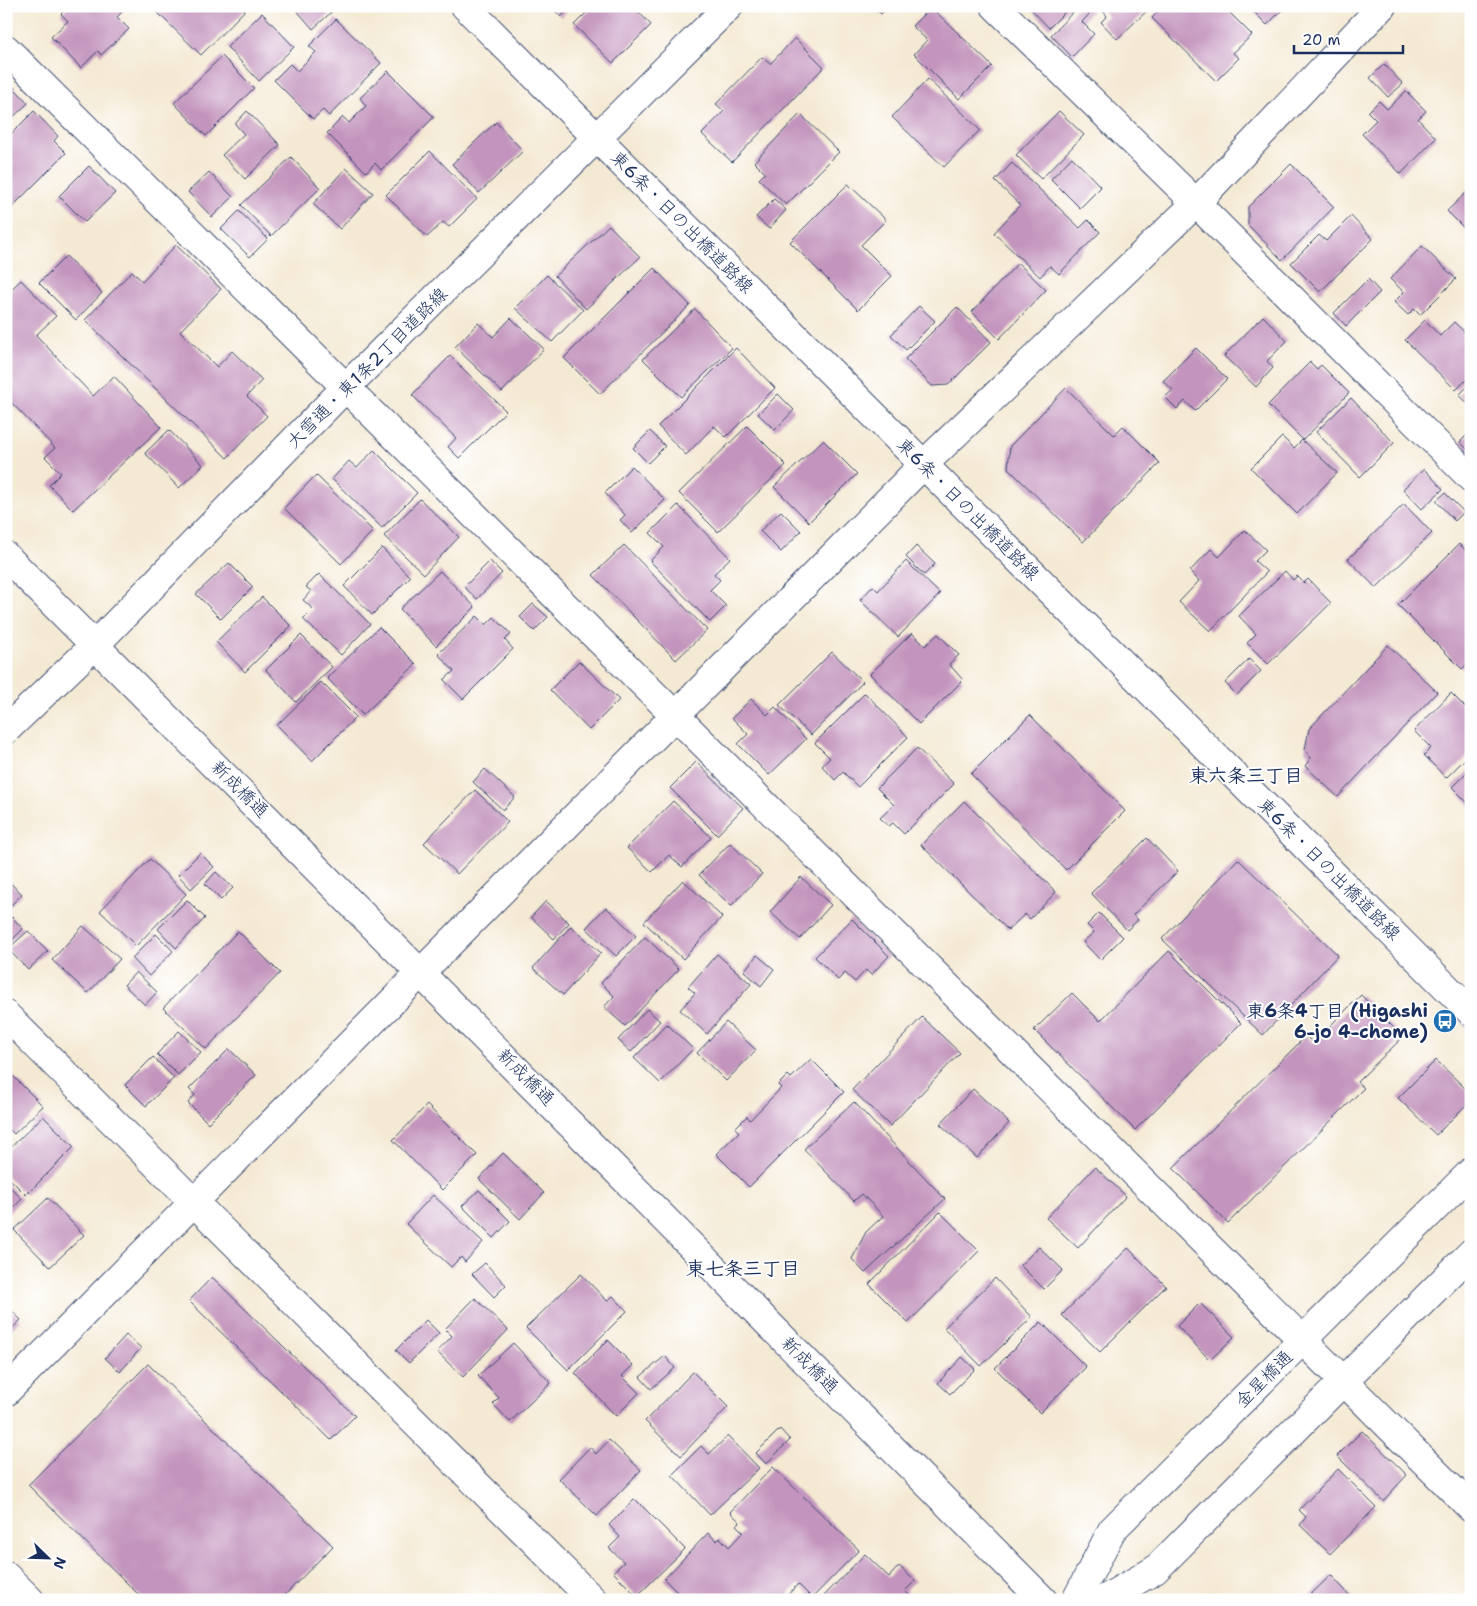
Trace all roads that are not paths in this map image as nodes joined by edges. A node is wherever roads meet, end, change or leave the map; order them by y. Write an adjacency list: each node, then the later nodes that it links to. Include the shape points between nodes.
1 (465, 6): 6 (street, 東6条・日の出橋道路線)
2 (729, 6): 6 (street, 大雪通・東1条2丁目道路線)
3 (995, 6): 7 (street)
4 (1382, 6): 7 (street)
5 (6, 49): 8 (street)
6 (598, 138): 8 (street, 大雪通・東1条2丁目道路線); 9 (street, 東6条・日の出橋道路線)
7 (1196, 203): 9 (street); 10 (street)
8 (345, 388): 12 (street, 大雪通・東1条2丁目道路線); 13 (street)
9 (924, 464): 13 (street); 16 (street, 東6条・日の出橋道路線)
10 (1471, 478)
11 (6, 556): 12 (street, 新成橋通)
12 (96, 644): 14 (street, 大雪通・東1条2丁目道路線); 15 (street, 新成橋通)
13 (677, 715): 15 (street); 21 (street)
14 (6, 730)
15 (421, 971): 19 (street); 28 (street, 新成橋通)
16 (1471, 1012)
17 (6, 1015): 19 (street)
18 (1471, 1172): 21 (street, 金星橋通)
19 (195, 1203): 23 (street); 27 (street)
20 (1471, 1254): 22 (street)
21 (1303, 1340): 22 (street); 29 (street, 金星橋通, via 1112,1530)
22 (1344, 1380): 24 (street); 30 (street, via 1155,1570)
23 (6, 1392)
24 (1471, 1508)
25 (6, 1576): 26 (street)
26 (30, 1600)
27 (593, 1600)
28 (1043, 1600)
29 (1076, 1600)
30 (1103, 1600)

